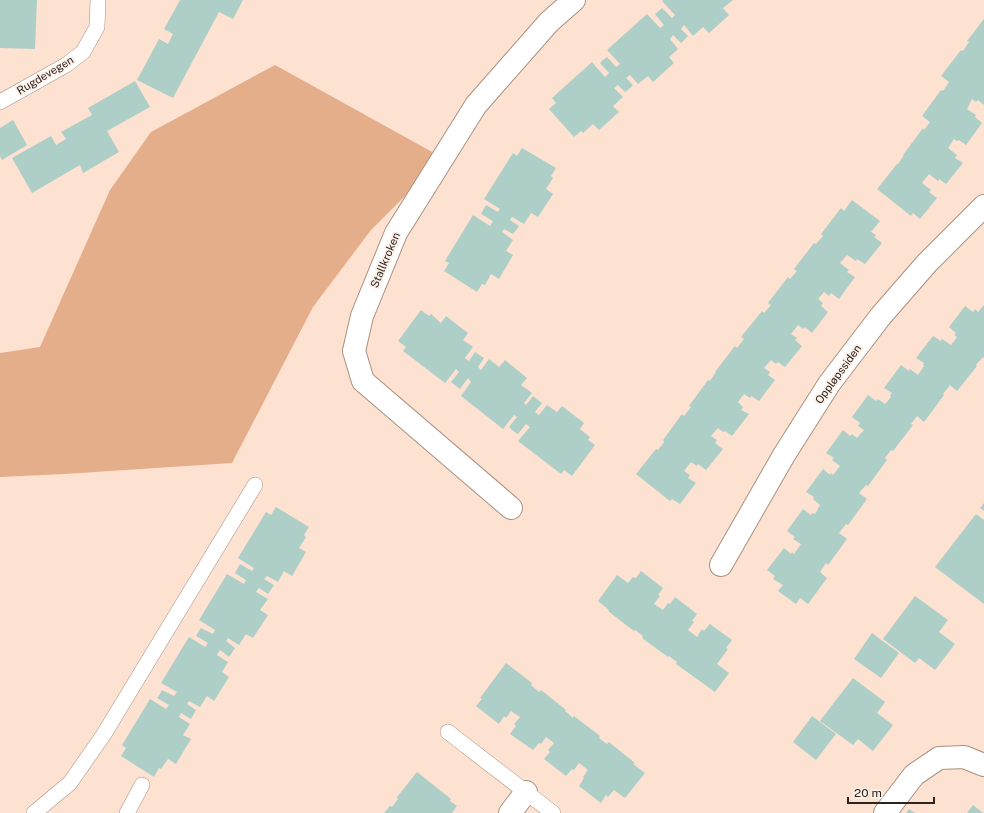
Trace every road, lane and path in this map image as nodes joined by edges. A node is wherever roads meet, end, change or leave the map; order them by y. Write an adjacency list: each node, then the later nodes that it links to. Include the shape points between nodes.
1 (98, 0): 3 (lane, Rugdevegen, via 97,27 83,52 66,65)
2 (574, 0): 6 (street, Stallkroken, via 549,22 476,105 396,233 362,316 354,351 363,381)
3 (0, 102)
4 (984, 206): 7 (street, Oppløpssiden, via 927,263 880,317 829,384 784,456)
5 (255, 485): 12 (lane, via 100,740 70,783)
6 (511, 508)
7 (722, 565)
8 (448, 732): 11 (lane)
9 (984, 765): 16 (street, via 964,757 938,758 914,775)
10 (142, 785): 13 (lane)
11 (526, 792): 14 (street); 15 (lane)
12 (34, 813)
13 (127, 813)
14 (510, 813)
15 (553, 813)
16 (885, 813)

